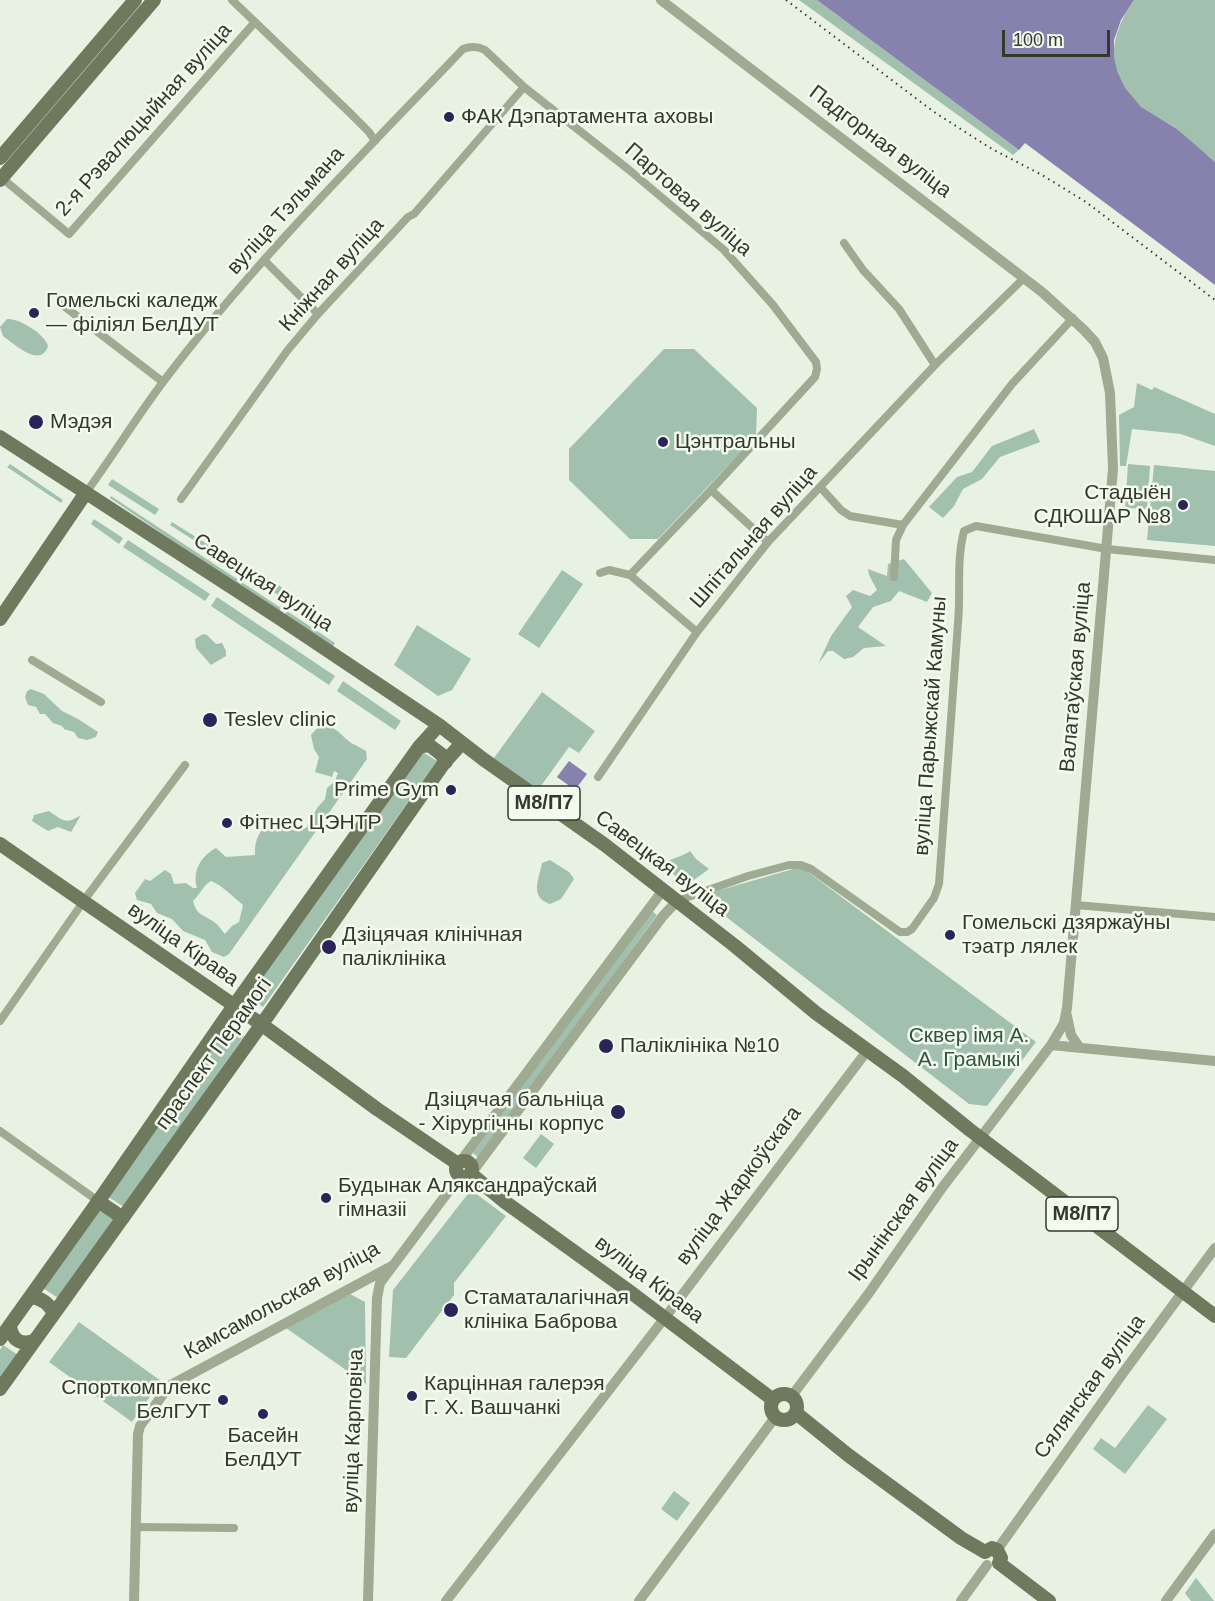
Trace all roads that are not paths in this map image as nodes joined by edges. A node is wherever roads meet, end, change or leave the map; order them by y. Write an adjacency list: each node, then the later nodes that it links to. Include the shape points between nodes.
1 (135, 0): 9 (main road)
2 (154, 0): 10 (main road)
3 (232, 0): 5 (street)
4 (661, 0): 13 (street, Падгорная вуліца)
5 (255, 22): 8 (street); 10 (street, 2-я Рэвалюцыйная вуліца, via 69,234)
6 (463, 49): 7 (street, Партовая вуліца, via 485,50); 8 (street, вуліца Тэльмана)
7 (524, 87): 15 (street, Кніжная вуліца, via 414,214); 21 (street, Партовая вуліца, via 724,250 816,362 815,376)
8 (375, 141): 12 (street, вуліца Тэльмана)
9 (0, 158)
10 (1, 179)
11 (844, 243): 17 (street, via 899,309)
12 (265, 261): 15 (street); 18 (street, вуліца Тэльмана)
13 (1024, 278): 16 (street, Падгорная вуліца); 17 (street, Шпітальная вуліца)
14 (60, 303): 18 (street)
15 (318, 314): 23 (street, Кніжная вуліца)
16 (1072, 318): 24 (street, via 1012,384); 26 (street, Валатаўская вуліца, via 1095,342 1107,371 1113,469)
17 (935, 365): 20 (street, Шпітальная вуліца)
18 (163, 382): 22 (street, вуліца Тэльмана)
19 (0, 437): 22 (main road, Савецкая вуліца / М8/П7)
20 (821, 488): 24 (street, via 850,516); 25 (street, Шпітальная вуліца)
21 (711, 490): 25 (street); 29 (street, Партовая вуліца)
22 (85, 494): 31 (main road); 35 (main road, Савецкая вуліца / М8/П7)
23 (181, 499)
24 (903, 525): 30 (street, via 896,540)
25 (768, 542): 32 (street, Шпітальная вуліца)
26 (1107, 549): 27 (street); 43 (street, вуліца Парыжскай Камуны, via 976,526 964,531 939,884 912,929 900,932 801,865 770,869); 46 (street, Валатаўская вуліца)
27 (1215, 560)
28 (600, 573): 29 (street, via 609,570)
29 (630, 575): 32 (street)
30 (894, 577)
31 (0, 619)
32 (697, 632): 40 (street, Шпітальная вуліца)
33 (32, 660): 34 (street)
34 (101, 702)
35 (439, 725): 36 (main road, Савецкая вуліца / М8/П7); 37 (main road, праспект Перамогі)
36 (462, 743): 38 (main road, праспект Перамогі); 42 (main road, Савецкая вуліца / М8/П7)
37 (419, 747): 38 (main road, via 429,745); 50 (main road, праспект Перамогі)
38 (446, 762): 53 (main road, праспект Перамогі)
39 (185, 765): 44 (street)
40 (598, 777)
41 (0, 844): 44 (main road, вуліца Кірава)
42 (663, 890): 43 (street); 45 (main road, Савецкая вуліца / М8/П7); 47 (street, Камсамольская вуліца)
43 (694, 895): 45 (street)
44 (83, 901): 50 (main road, вуліца Кірава); 52 (street)
45 (677, 901): 48 (street, Камсамольская вуліца); 57 (main road, Савецкая вуліца / М8/П7)
46 (1076, 905): 49 (street); 51 (street, Валатаўская вуліца)
47 (650, 907): 48 (street); 56 (street, Камсамольская вуліца)
48 (663, 916): 58 (street, Камсамольская вуліца)
49 (1215, 916)
50 (234, 1006): 53 (main road, via 244,1002 259,1014); 53 (main road, via 234,1016 250,1028); 63 (main road, праспект Перамогі)
51 (1066, 1014): 54 (street, Валатаўская вуліца); 55 (street, via 1071,1035)
52 (0, 1021)
53 (261, 1024): 62 (main road, вуліца Кірава); 64 (main road, праспект Перамогі)
54 (1051, 1046): 55 (street); 61 (street, Ірынінская вуліца)
55 (1080, 1048): 59 (street)
56 (544, 1050): 58 (street); 62 (street, Камсамольская вуліца)
57 (867, 1051): 61 (main road, Савецкая вуліца / М8/П7); 73 (street, вуліца Жаркоўскага)
58 (556, 1059): 62 (street, Камсамольская вуліца)
59 (1215, 1061)
60 (0, 1131): 63 (street)
61 (980, 1137): 69 (main road, Савецкая вуліца / М8/П7); 78 (street, Ірынінская вуліца)
62 (464, 1170): 66 (street, Камсамольская вуліца); 73 (main road, вуліца Кірава)
63 (98, 1201): 64 (main road); 70 (main road, праспект Перамогі)
64 (123, 1218): 71 (main road, праспект Перамогі)
65 (1215, 1248): 69 (street, Сялянская вуліца)
66 (392, 1266): 67 (street, Камсамольская вуліца); 68 (street, вуліца Карповіча)
67 (367, 1280): 68 (street); 82 (street, Камсамольская вуліца, via 169,1386 138,1434)
68 (380, 1284): 87 (street, вуліца Карповіча)
69 (1184, 1291): 72 (main road, Савецкая вуліца / М8/П7); 85 (street, Сялянская вуліца)
70 (31, 1297): 71 (main road, via 46,1302); 74 (main road, праспект Перамогі)
71 (54, 1314): 76 (main road, праспект Перамогі)
72 (1215, 1316)
73 (664, 1318): 79 (main road, вуліца Кірава); 88 (street, вуліца Жаркоўскага)
74 (10, 1326): 75 (main road, праспект Перамогі); 76 (main road, via 17,1342 27,1344)
75 (0, 1340)
76 (35, 1340): 77 (main road, праспект Перамогі)
77 (0, 1389)
78 (791, 1397): 79 (main road, via 779,1394); 80 (main road, via 798,1406)
79 (772, 1399): 81 (main road)
80 (796, 1413): 81 (main road, via 791,1419); 85 (main road, via 943,1526)
81 (776, 1416): 89 (street)
82 (135, 1527): 83 (street); 86 (street)
83 (234, 1528)
84 (1215, 1534): 92 (street)
85 (992, 1557): 90 (street, Сялянская вуліца); 91 (main road)
86 (134, 1601)
87 (368, 1601)
88 (446, 1601)
89 (639, 1601)
90 (961, 1601)
91 (1049, 1601)
92 (1166, 1601)

